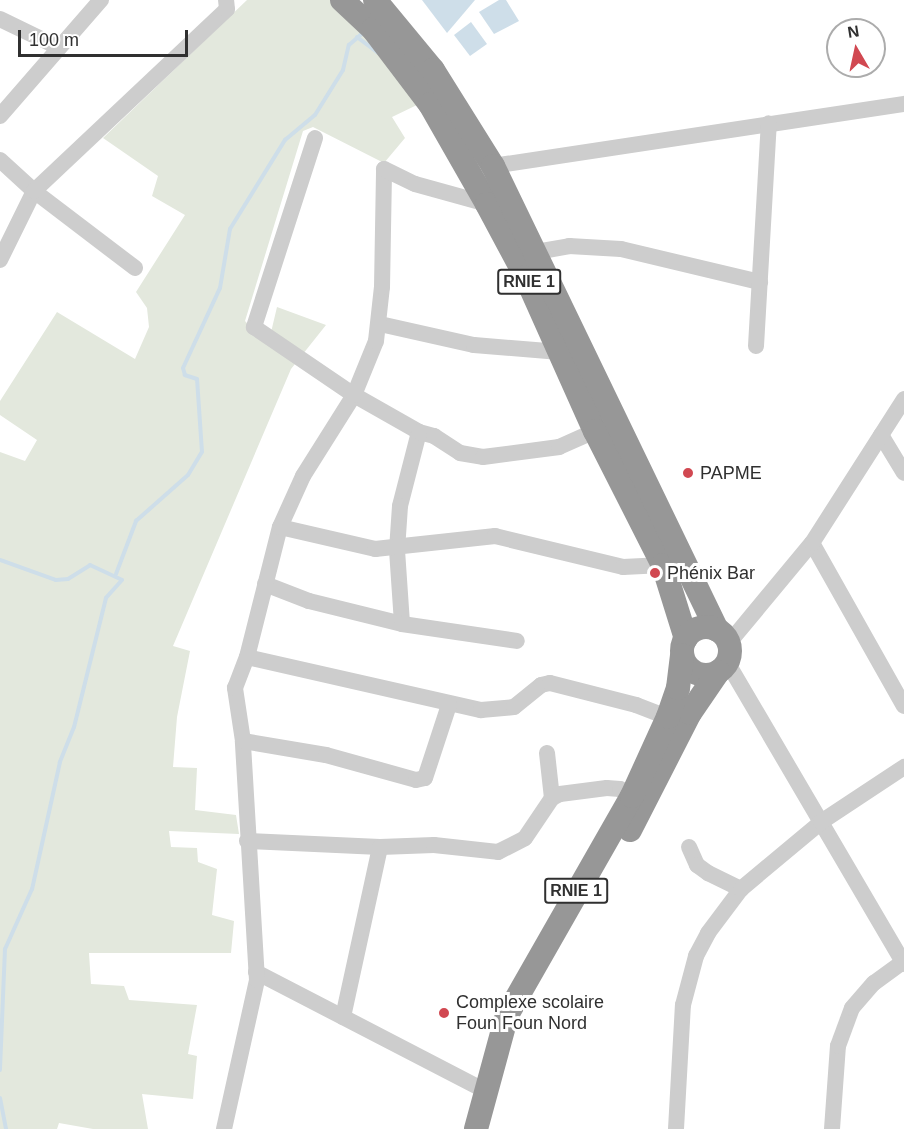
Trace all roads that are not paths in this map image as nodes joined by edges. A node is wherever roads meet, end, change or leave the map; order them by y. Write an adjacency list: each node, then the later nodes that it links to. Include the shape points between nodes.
1 (101, 0): 6 (street)
2 (226, 0): 13 (street, via 227,9)
3 (342, 0): 14 (highway, RNIE 1, via 373,29 424,94)
4 (375, 0): 12 (highway, RNIE 1, via 433,70)
5 (0, 19): 6 (street)
6 (58, 47): 8 (street)
7 (904, 104): 9 (street)
8 (0, 116)
9 (769, 123): 12 (street); 18 (street)
10 (315, 138): 22 (street, via 254,327)
11 (0, 160): 13 (street)
12 (493, 166): 15 (highway, RNIE 1)
13 (34, 191): 16 (street); 17 (street)
14 (488, 204): 19 (street, via 415,184 384,169); 21 (highway, RNIE 1)
15 (536, 252): 18 (street, via 569,246 621,249); 36 (highway, RNIE 1)
16 (0, 260)
17 (135, 268)
18 (760, 282): 20 (street)
19 (380, 324): 21 (street, via 474,345); 22 (street)
20 (756, 346)
21 (560, 352): 24 (highway, RNIE 1)
22 (354, 395): 25 (street); 28 (street, via 303,476)
23 (904, 399): 26 (street)
24 (595, 431): 25 (street, via 558,447 483,457 460,453 435,436); 31 (highway, RNIE 1)
25 (418, 432): 30 (street, via 403,487)
26 (881, 435): 27 (street); 29 (street)
27 (904, 473)
28 (280, 527): 30 (street, via 329,540); 32 (street)
29 (812, 543): 36 (street); 39 (street)
30 (397, 550): 31 (street, via 495,536 623,567); 33 (street)
31 (663, 565): 35 (highway, RNIE 1)
32 (265, 584): 33 (street, via 309,601); 37 (street)
33 (402, 624): 34 (street)
34 (517, 641)
35 (684, 647): 36 (highway, via 696,630); 36 (highway, via 696,673); 40 (highway, RNIE 1, via 678,688)
36 (723, 652): 46 (street); 57 (highway, RNIE 1, via 647,802 523,1012 497,1087)
37 (247, 657): 38 (street); 41 (street, via 235,688)
38 (449, 705): 40 (street, via 498,711 514,707 550,683); 41 (street, via 426,778 416,780 326,755)
39 (904, 706)
40 (668, 717): 44 (highway, RNIE 1)
41 (243, 741): 47 (street)
42 (547, 753): 45 (street)
43 (904, 766): 46 (street)
44 (632, 796): 45 (street, via 620,789 607,788); 54 (highway, RNIE 1, via 520,989)
45 (552, 798): 48 (street, via 525,838 498,852 434,845)
46 (821, 822): 50 (street); 51 (street)
47 (247, 841): 48 (street); 52 (street)
48 (380, 847): 53 (street)
49 (689, 847): 50 (street, via 708,873)
50 (741, 890): 58 (street, via 708,933 689,981 683,1005)
51 (904, 963): 59 (street, via 874,983 852,1008 838,1046)
52 (256, 972): 53 (street); 55 (street, via 249,1026)
53 (343, 1017): 54 (street)
54 (484, 1090): 56 (highway, RNIE 1)
55 (224, 1129)
56 (476, 1129)
57 (488, 1129)
58 (676, 1129)
59 (832, 1129)

